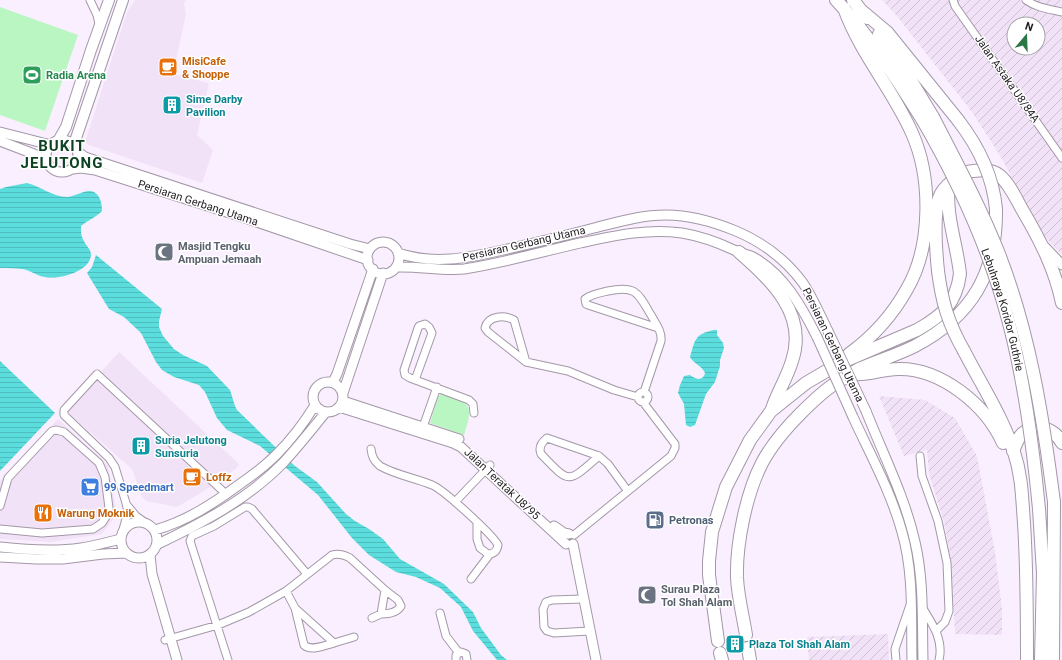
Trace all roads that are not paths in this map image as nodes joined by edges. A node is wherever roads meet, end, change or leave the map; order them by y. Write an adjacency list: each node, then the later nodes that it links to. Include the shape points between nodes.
1 (90, 0): 9 (street)
2 (109, 0): 9 (main road)
3 (123, 0): 14 (main road)
4 (953, 0): 15 (street, Jalan Astaka U8/84A)
5 (1026, 0): 8 (street, via 1043,8)
6 (844, 3): 7 (highway, Lebuhraya Koridor Guthrie); 10 (highway, Lebuhraya Koridor Guthrie); 31 (highway, via 850,25 912,132 923,168 927,213 921,250 908,288 879,328)
7 (862, 11): 10 (highway, Lebuhraya Koridor Guthrie, via 906,72); 32 (highway, bridge, via 887,32 967,133 985,163 996,208 995,236 988,266 979,287 960,314 944,328 914,346)
8 (1062, 12)
9 (100, 24): 13 (main road, via 66,127)
10 (927, 118): 103 (highway, Lebuhraya Koridor Guthrie, bridge, via 941,155 986,252 1009,321 1034,451 1043,573); 104 (highway, Lebuhraya Koridor Guthrie, bridge, via 984,219 999,254 1034,374 1054,502)
11 (0, 132): 13 (main road, Persiaran Gerbang Utama)
12 (0, 141): 16 (main road, Persiaran Gerbang Utama)
13 (54, 143): 14 (main road, Persiaran Gerbang Utama, via 63,140); 16 (main road, via 46,154)
14 (76, 148): 17 (main road, via 78,161); 20 (main road, Persiaran Gerbang Utama, via 85,157)
15 (1062, 158)
16 (47, 160): 17 (main road, Persiaran Gerbang Utama, via 50,167 59,172)
17 (73, 169): 23 (main road, Persiaran Gerbang Utama, via 95,170)
18 (949, 185): 19 (highway, via 960,175 970,171 986,170 999,175 1011,189); 31 (highway, via 948,211 960,274 954,297 943,312 917,330); 45 (highway, bridge, via 939,196 937,210 935,247 942,301 953,332 998,413)
19 (1039, 240): 24 (main road); 28 (highway, via 1055,277)
20 (370, 249): 22 (main road, Persiaran Gerbang Utama, via 373,245 383,242 392,245); 23 (main road)
21 (739, 252): 25 (main road, Persiaran Gerbang Utama, via 699,236 654,232 622,234 464,269); 39 (highway, via 771,281 787,304 796,332 794,353); 75 (main road, Persiaran Gerbang Utama, bridge, via 751,256 777,276 796,298 817,337 896,512 907,554)
22 (398, 253): 25 (main road); 76 (main road, Persiaran Gerbang Utama, bridge, via 416,258 457,259 640,217 665,215 714,223 742,233 763,245 789,267 808,290 866,411 906,508 922,584)
23 (368, 260): 26 (main road)
24 (1062, 265)
25 (396, 267): 27 (main road, Persiaran Gerbang Utama)
26 (373, 269): 27 (main road); 34 (main road)
27 (383, 274): 36 (main road)
28 (1062, 303)
29 (658, 328): 29 (street, via 588,305 585,299 591,295 622,288 632,290 640,296); 37 (street, via 661,341 644,392 648,398 646,401)
30 (526, 362): 30 (street, via 514,320 504,316 489,321 485,328 488,332); 37 (street, via 568,371)
31 (840, 363): 39 (highway, via 806,382)
32 (851, 374): 56 (highway, via 869,375 893,369 915,370 945,381 964,394 989,420 1000,436); 84 (highway, via 832,385 786,429 757,474 741,533 738,558 738,589)
33 (415, 380): 33 (street, via 405,375 404,370 418,328 425,324 432,333); 35 (street)
34 (333, 382): 36 (main road, via 337,384); 38 (main road, via 318,386 313,395)
35 (437, 387): 41 (street, via 469,400 474,404); 42 (street)
36 (342, 400): 40 (main road, via 330,412); 42 (main road, Jalan Teratak U8/95); 48 (main road, Jalan Teratak U8/95, via 453,443)
37 (640, 400): 51 (street, via 675,444 675,448 671,456)
38 (315, 405): 40 (main road); 52 (main road, via 275,456)
39 (771, 411): 87 (highway, via 750,440 729,480 713,526 709,575)
40 (326, 412): 63 (main road, via 296,449 266,479 213,516)
41 (474, 413)
42 (423, 427): 48 (main road, Jalan Teratak U8/95, via 458,438)
43 (1062, 442): 45 (highway, via 1051,430 1039,427 1023,433)
44 (371, 449): 53 (street, via 374,461 380,466 434,485)
45 (1013, 451): 56 (highway, via 1023,494)
46 (598, 456): 46 (street, via 578,474 566,477 540,451 542,442 547,438); 51 (street, via 608,464)
47 (920, 456): 83 (street, via 922,476 938,521 947,563 949,611 945,622)
48 (488, 467): 53 (street); 62 (main road, Jalan Teratak U8/95)
49 (115, 468): 50 (street); 52 (street, via 109,458 64,415 64,410 97,374); 54 (street)
50 (104, 472): 55 (street, via 99,463 67,434 52,431 8,478); 59 (street, via 109,512 93,529 42,533)
51 (627, 490): 62 (street)
52 (226, 494): 60 (main road, via 196,513 170,526)
53 (455, 502): 58 (street)
54 (126, 503): 57 (street, via 131,511); 61 (street, via 128,512)
55 (0, 506)
56 (1023, 515): 102 (highway)
57 (146, 523): 60 (main road); 61 (main road, via 135,522 129,525)
58 (477, 523): 66 (street, via 478,546); 66 (street, via 497,543 497,550)
59 (0, 529)
60 (155, 530): 63 (main road)
61 (122, 536): 64 (main road, via 80,548 51,550); 65 (main road, via 123,549)
62 (570, 539): 74 (main road)
63 (158, 544): 67 (main road)
64 (0, 546)
65 (126, 553): 68 (main road, via 63,559); 69 (main road)
66 (490, 554): 71 (street)
67 (150, 556): 69 (main road); 86 (main road)
68 (0, 557)
69 (137, 558): 86 (main road, via 145,571)
70 (307, 574): 72 (street, via 329,556 337,554 350,558); 73 (street); 81 (street, via 248,507 192,536 190,541)
71 (470, 579)
72 (384, 590): 79 (street); 79 (street, via 398,600 401,606 392,613)
73 (286, 591): 77 (street); 81 (street, via 249,612)
74 (584, 599): 82 (main road); 82 (street, via 546,602 543,609 544,626 547,631 554,633)
75 (911, 600): 98 (street, via 895,649); 99 (main road, Persiaran Gerbang Utama)
76 (922, 607): 83 (street); 100 (main road, Persiaran Gerbang Utama)
77 (295, 608): 88 (street); 88 (street, via 305,647 311,649)
78 (440, 613): 90 (street, via 446,636)
79 (381, 614): 80 (street)
80 (372, 618)
81 (218, 625): 86 (street); 93 (street)
82 (590, 631): 96 (main road)
83 (936, 631): 101 (street)
84 (746, 635)
85 (354, 637): 88 (street)
86 (168, 639): 91 (main road); 92 (main road)
87 (718, 641)
88 (334, 643)
89 (748, 648): 97 (highway)
90 (459, 653): 94 (street); 95 (street, via 466,654)
91 (171, 660)
92 (177, 660)
93 (228, 660)
94 (456, 660)
95 (466, 660)
96 (596, 660)
97 (750, 660)
98 (896, 660)
99 (912, 660)
100 (923, 660)
101 (940, 660)
102 (1027, 660)
103 (1041, 660)
104 (1053, 660)

